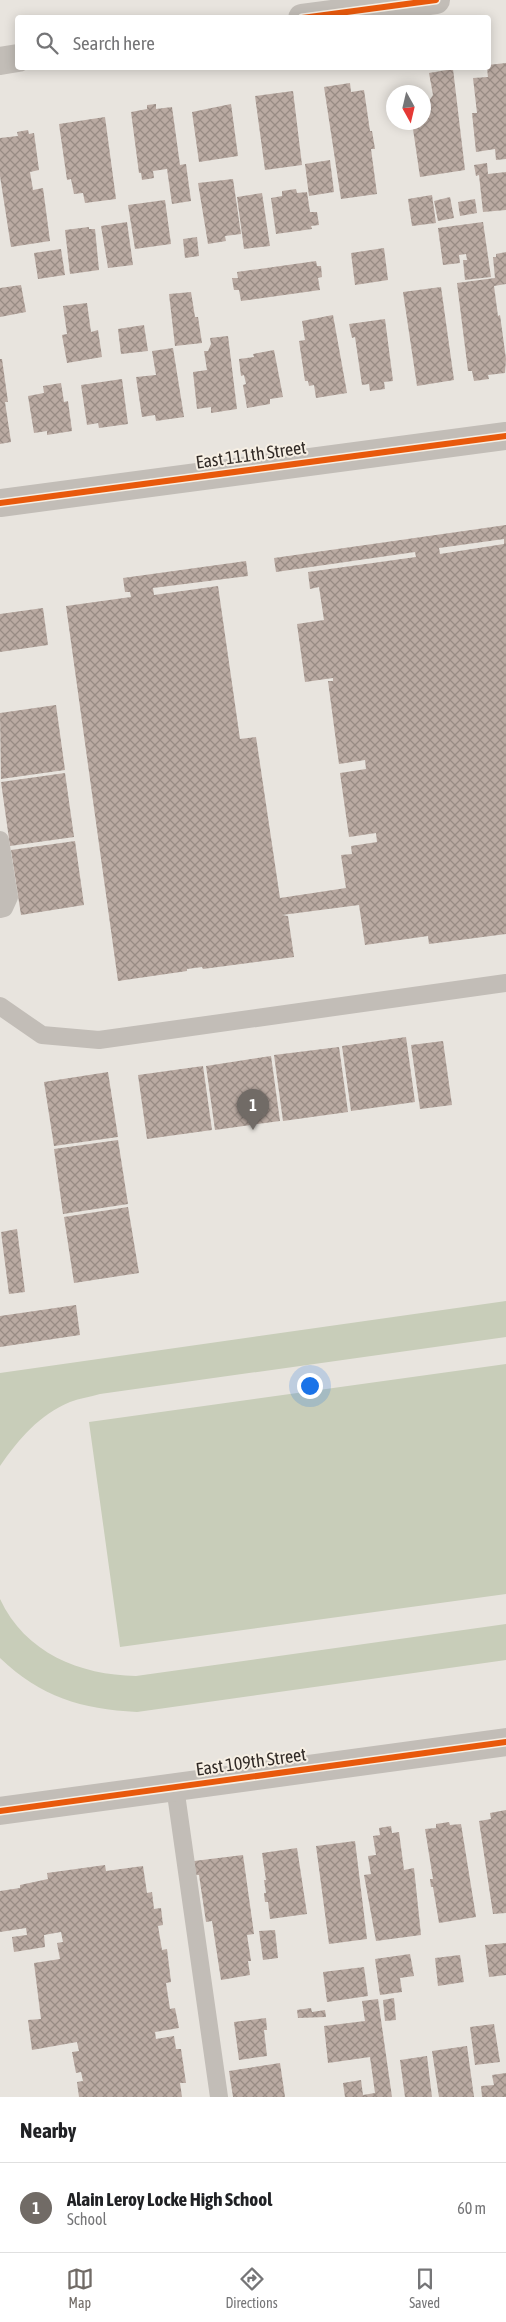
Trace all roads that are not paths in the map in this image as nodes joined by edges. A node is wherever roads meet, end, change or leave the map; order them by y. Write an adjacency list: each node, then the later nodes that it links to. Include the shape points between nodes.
1 (436, 0): 2 (street)
2 (328, 7): 3 (street)
3 (309, 15)
4 (15, 58): 5 (street)
5 (0, 61)
6 (506, 436): 7 (street, East 111th Street)
7 (0, 503)
8 (0, 840): 9 (lane, via 9,897 4,908)
9 (0, 908)
10 (506, 982): 11 (lane, via 99,1040 42,1035)
11 (0, 1006)
12 (506, 1742): 13 (street, East 109th Street)
13 (175, 1787): 14 (street, East 109th Street); 15 (lane)
14 (0, 1811)
15 (219, 2097)

